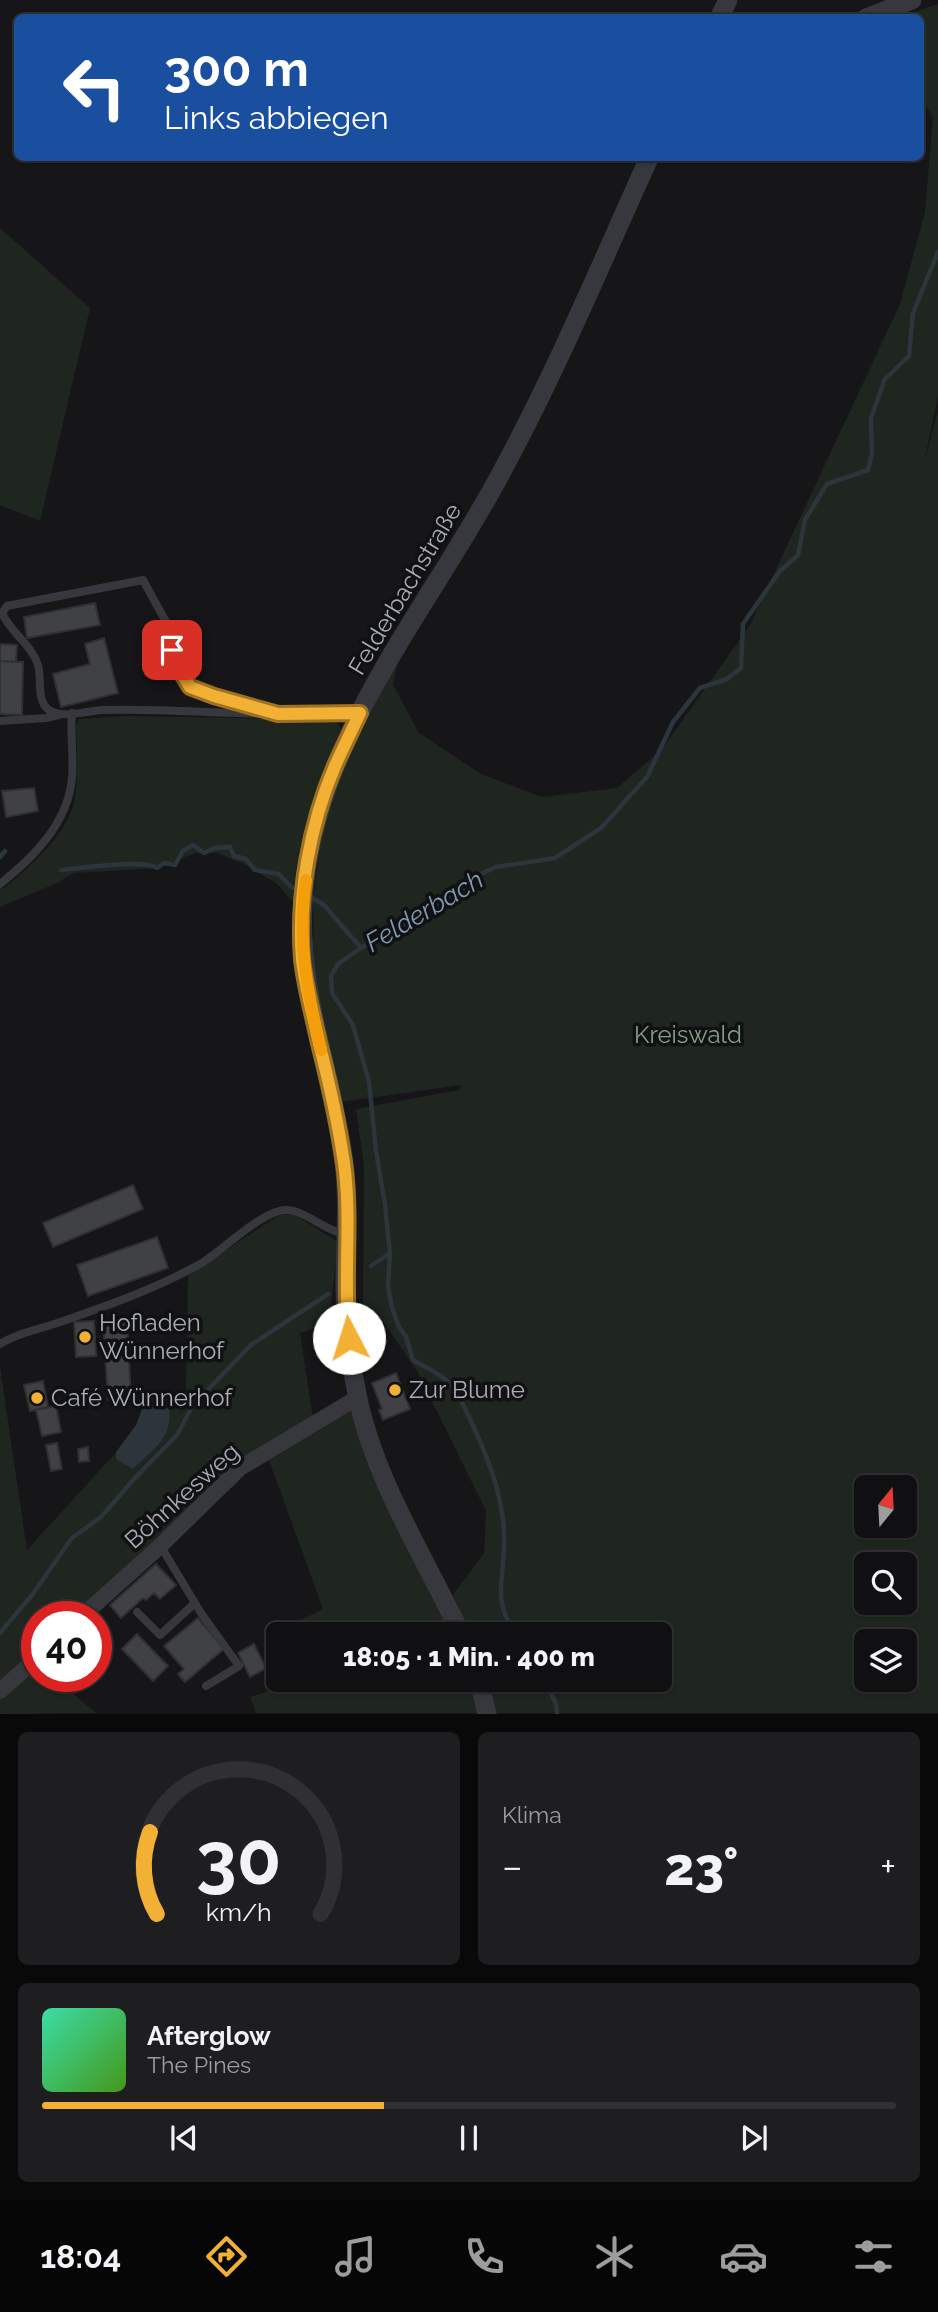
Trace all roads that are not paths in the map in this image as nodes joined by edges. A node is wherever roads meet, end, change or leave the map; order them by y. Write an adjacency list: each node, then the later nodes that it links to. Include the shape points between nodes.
1 (912, 0): 2 (street)
2 (876, 14)
3 (648, 161): 5 (street, Felderbachstraße, via 565,345 499,477)
4 (72, 713): 6 (lane); 7 (lane); 9 (lane, via 72,778 63,814 42,845)
5 (360, 713): 7 (lane); 10 (street, Felderbachstraße, via 334,768 313,832 303,902 302,958 335,1106)
6 (61, 714): 7 (lane, via 43,704 38,665 2,613 7,606 144,580 166,622 172,650 190,687); 8 (lane)
7 (278, 714)
8 (0, 721)
9 (0, 884)
10 (347, 1234): 11 (lane, via 286,1209 256,1223 202,1263 136,1296); 12 (street, Felderbachstraße, via 347,1317)
11 (0, 1344)
12 (358, 1398): 13 (street, Böhnkesweg, via 240,1468); 17 (street, Felderbachstraße, via 395,1503)
13 (160, 1545): 14 (street, Böhnkesweg); 15 (lane)
14 (99, 1601)
15 (195, 1603): 16 (lane, via 160,1635); 19 (lane, via 239,1666)
16 (137, 1612)
17 (455, 1622)
18 (21, 1672): 20 (street)
19 (206, 1686)
20 (0, 1691)
21 (482, 1692): 22 (street)
22 (488, 1713)

